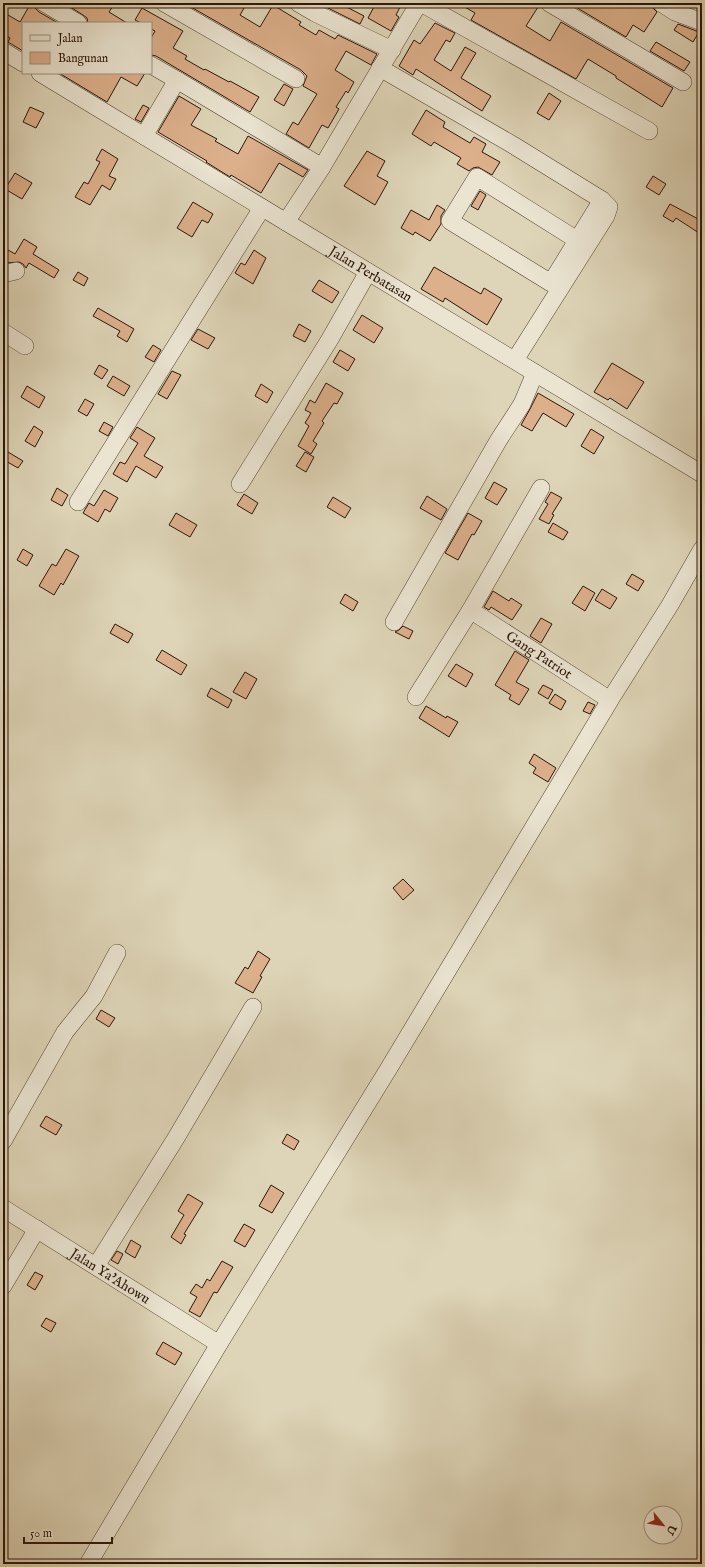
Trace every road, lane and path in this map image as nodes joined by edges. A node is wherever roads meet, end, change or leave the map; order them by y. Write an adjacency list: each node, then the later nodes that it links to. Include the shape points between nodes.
1 (44, 3): 7 (street)
2 (164, 3): 15 (street)
3 (298, 3): 9 (street)
4 (420, 3): 9 (street); 18 (street)
5 (549, 3): 17 (street)
6 (660, 3): 8 (street)
7 (76, 22)
8 (702, 22)
9 (392, 50): 13 (street)
10 (3, 51): 11 (street)
11 (22, 62)
12 (152, 66): 16 (street)
13 (380, 68): 20 (street); 21 (street)
14 (42, 74): 19 (street, Jalan Perbatasan)
15 (296, 79)
16 (177, 80): 19 (street); 20 (street)
17 (683, 82)
18 (649, 131)
19 (144, 136): 22 (street, Jalan Perbatasan)
20 (322, 167): 23 (street)
21 (602, 200): 24 (street); 28 (street, via 610,207 606,216)
22 (262, 208): 23 (street, Jalan Perbatasan); 33 (street)
23 (286, 222): 25 (street, Jalan Perbatasan)
24 (577, 240): 24 (street, via 551,283 450,221 477,177)
25 (368, 272): 28 (street, Jalan Perbatasan); 31 (street, via 330,339)
26 (3, 332): 27 (street)
27 (25, 346)
28 (515, 360): 29 (street, Jalan Perbatasan)
29 (535, 373): 30 (street, Jalan Perbatasan); 36 (street, via 522,404)
30 (702, 474)
31 (240, 484)
32 (541, 488): 35 (street)
33 (78, 502)
34 (702, 549): 38 (street)
35 (471, 610): 37 (street); 38 (street, Gang Patriot)
36 (394, 622)
37 (416, 697)
38 (610, 700): 46 (street)
39 (117, 953): 41 (street, via 94,996 65,1032)
40 (253, 1007): 44 (street, via 176,1138)
41 (3, 1141)
42 (3, 1208): 43 (street, Jalan Ya'Ahowu)
43 (37, 1229): 44 (street, Jalan Ya'Ahowu); 45 (street)
44 (96, 1266): 46 (street, Jalan Ya'Ahowu)
45 (3, 1286)
46 (219, 1344): 47 (street)
47 (88, 1564)

